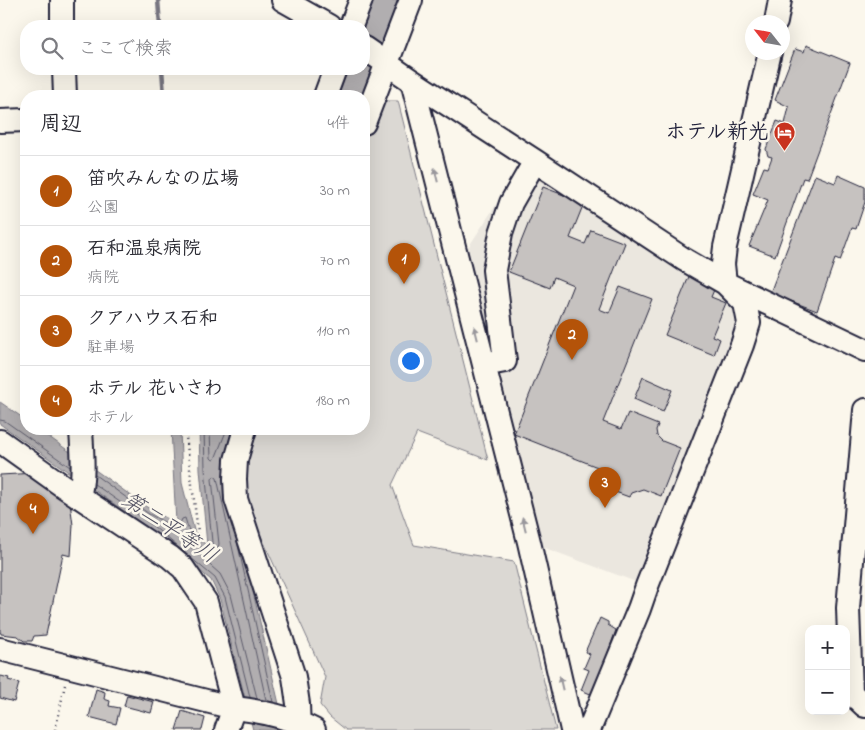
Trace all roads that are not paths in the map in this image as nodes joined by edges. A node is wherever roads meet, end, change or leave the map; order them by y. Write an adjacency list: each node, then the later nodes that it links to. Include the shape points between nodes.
1 (62, 0): 7 (street)
2 (283, 0): 8 (street)
3 (361, 0): 9 (street)
4 (411, 0): 10 (street)
5 (780, 0): 6 (street)
6 (777, 15)
7 (62, 20)
8 (318, 20)
9 (353, 20)
10 (377, 57): 14 (street); 17 (street)
11 (768, 60): 21 (street, via 725,247)
12 (64, 75): 15 (street)
13 (333, 75): 16 (street)
14 (412, 81): 20 (street); 23 (street, one-way to 14)
15 (65, 90)
16 (327, 90)
17 (370, 93)
18 (20, 120): 19 (street)
19 (0, 122)
20 (535, 161): 21 (street); 23 (street, via 511,202 494,270 505,361)
21 (725, 283): 22 (street); 35 (street, via 745,303 749,323)
22 (865, 350)
23 (484, 365): 34 (street, one-way to 23)
24 (865, 410): 30 (street, via 848,608 851,693)
25 (80, 435): 28 (street)
26 (243, 435): 32 (street, via 236,460 236,499 294,677)
27 (0, 442): 28 (street)
28 (80, 492): 31 (street, via 183,568 206,602)
29 (0, 649): 31 (street)
30 (865, 706)
31 (241, 709): 32 (street); 33 (street)
32 (298, 724)
33 (226, 730)
34 (572, 730)
35 (589, 730)

